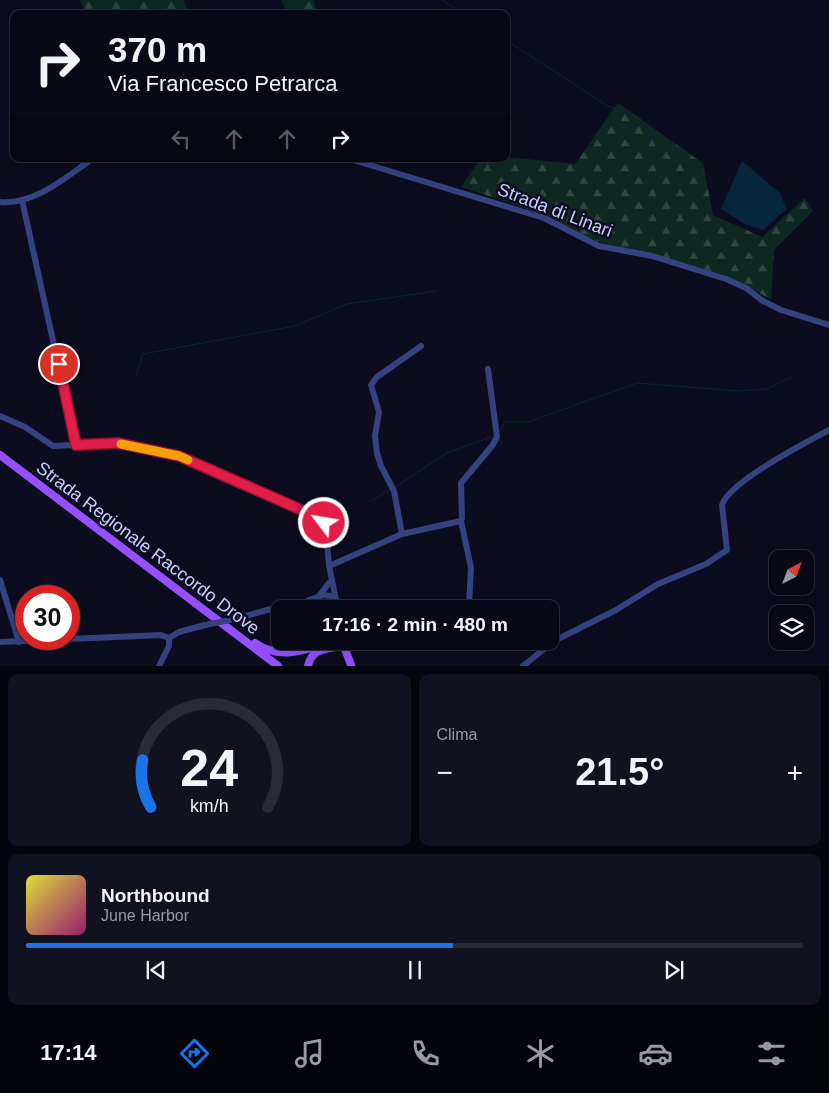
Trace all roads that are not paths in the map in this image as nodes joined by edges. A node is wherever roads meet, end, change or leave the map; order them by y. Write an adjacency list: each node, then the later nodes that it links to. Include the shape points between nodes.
1 (88, 162): 3 (street, via 47,189)
2 (360, 162): 5 (street, Strada di Linari, via 544,218 599,246 652,256 726,279 781,310)
3 (22, 200): 4 (street); 10 (street)
4 (0, 202)
5 (829, 325)
6 (421, 346): 13 (street, via 377,377 371,385 380,412 375,436 377,453 393,489)
7 (488, 368): 12 (street, via 497,437 461,483)
8 (0, 416): 10 (street, via 25,427 53,446)
9 (829, 430): 36 (street, via 736,487 723,501 727,550 706,564 658,584 554,642)
10 (76, 445): 14 (street, via 118,443 179,456 313,515 324,523)
11 (0, 455): 22 (main road, Strada Regionale Raccordo Drove)
12 (461, 521): 13 (street); 21 (street, via 471,568)
13 (402, 534): 14 (street)
14 (329, 564): 16 (street)
15 (0, 580): 23 (street)
16 (331, 585): 17 (street); 18 (street); 20 (street)
17 (331, 596): 18 (street); 19 (street)
18 (320, 599): 24 (street, bridge, via 205,625)
19 (332, 600)
20 (334, 600)
21 (469, 600)
22 (200, 606): 28 (main road, via 271,651 292,653); 32 (main road, Strada Regionale Raccordo Drove)
23 (15, 629)
24 (169, 638): 25 (street, via 161,635); 34 (street, via 170,646)
25 (80, 639)
26 (0, 642): 27 (street)
27 (15, 642)
28 (305, 650)
29 (320, 650): 35 (main road, via 314,653)
30 (336, 650): 33 (main road)
31 (345, 650): 33 (main road)
32 (275, 664)
33 (349, 664)
34 (159, 666)
35 (308, 666)
36 (523, 666)

